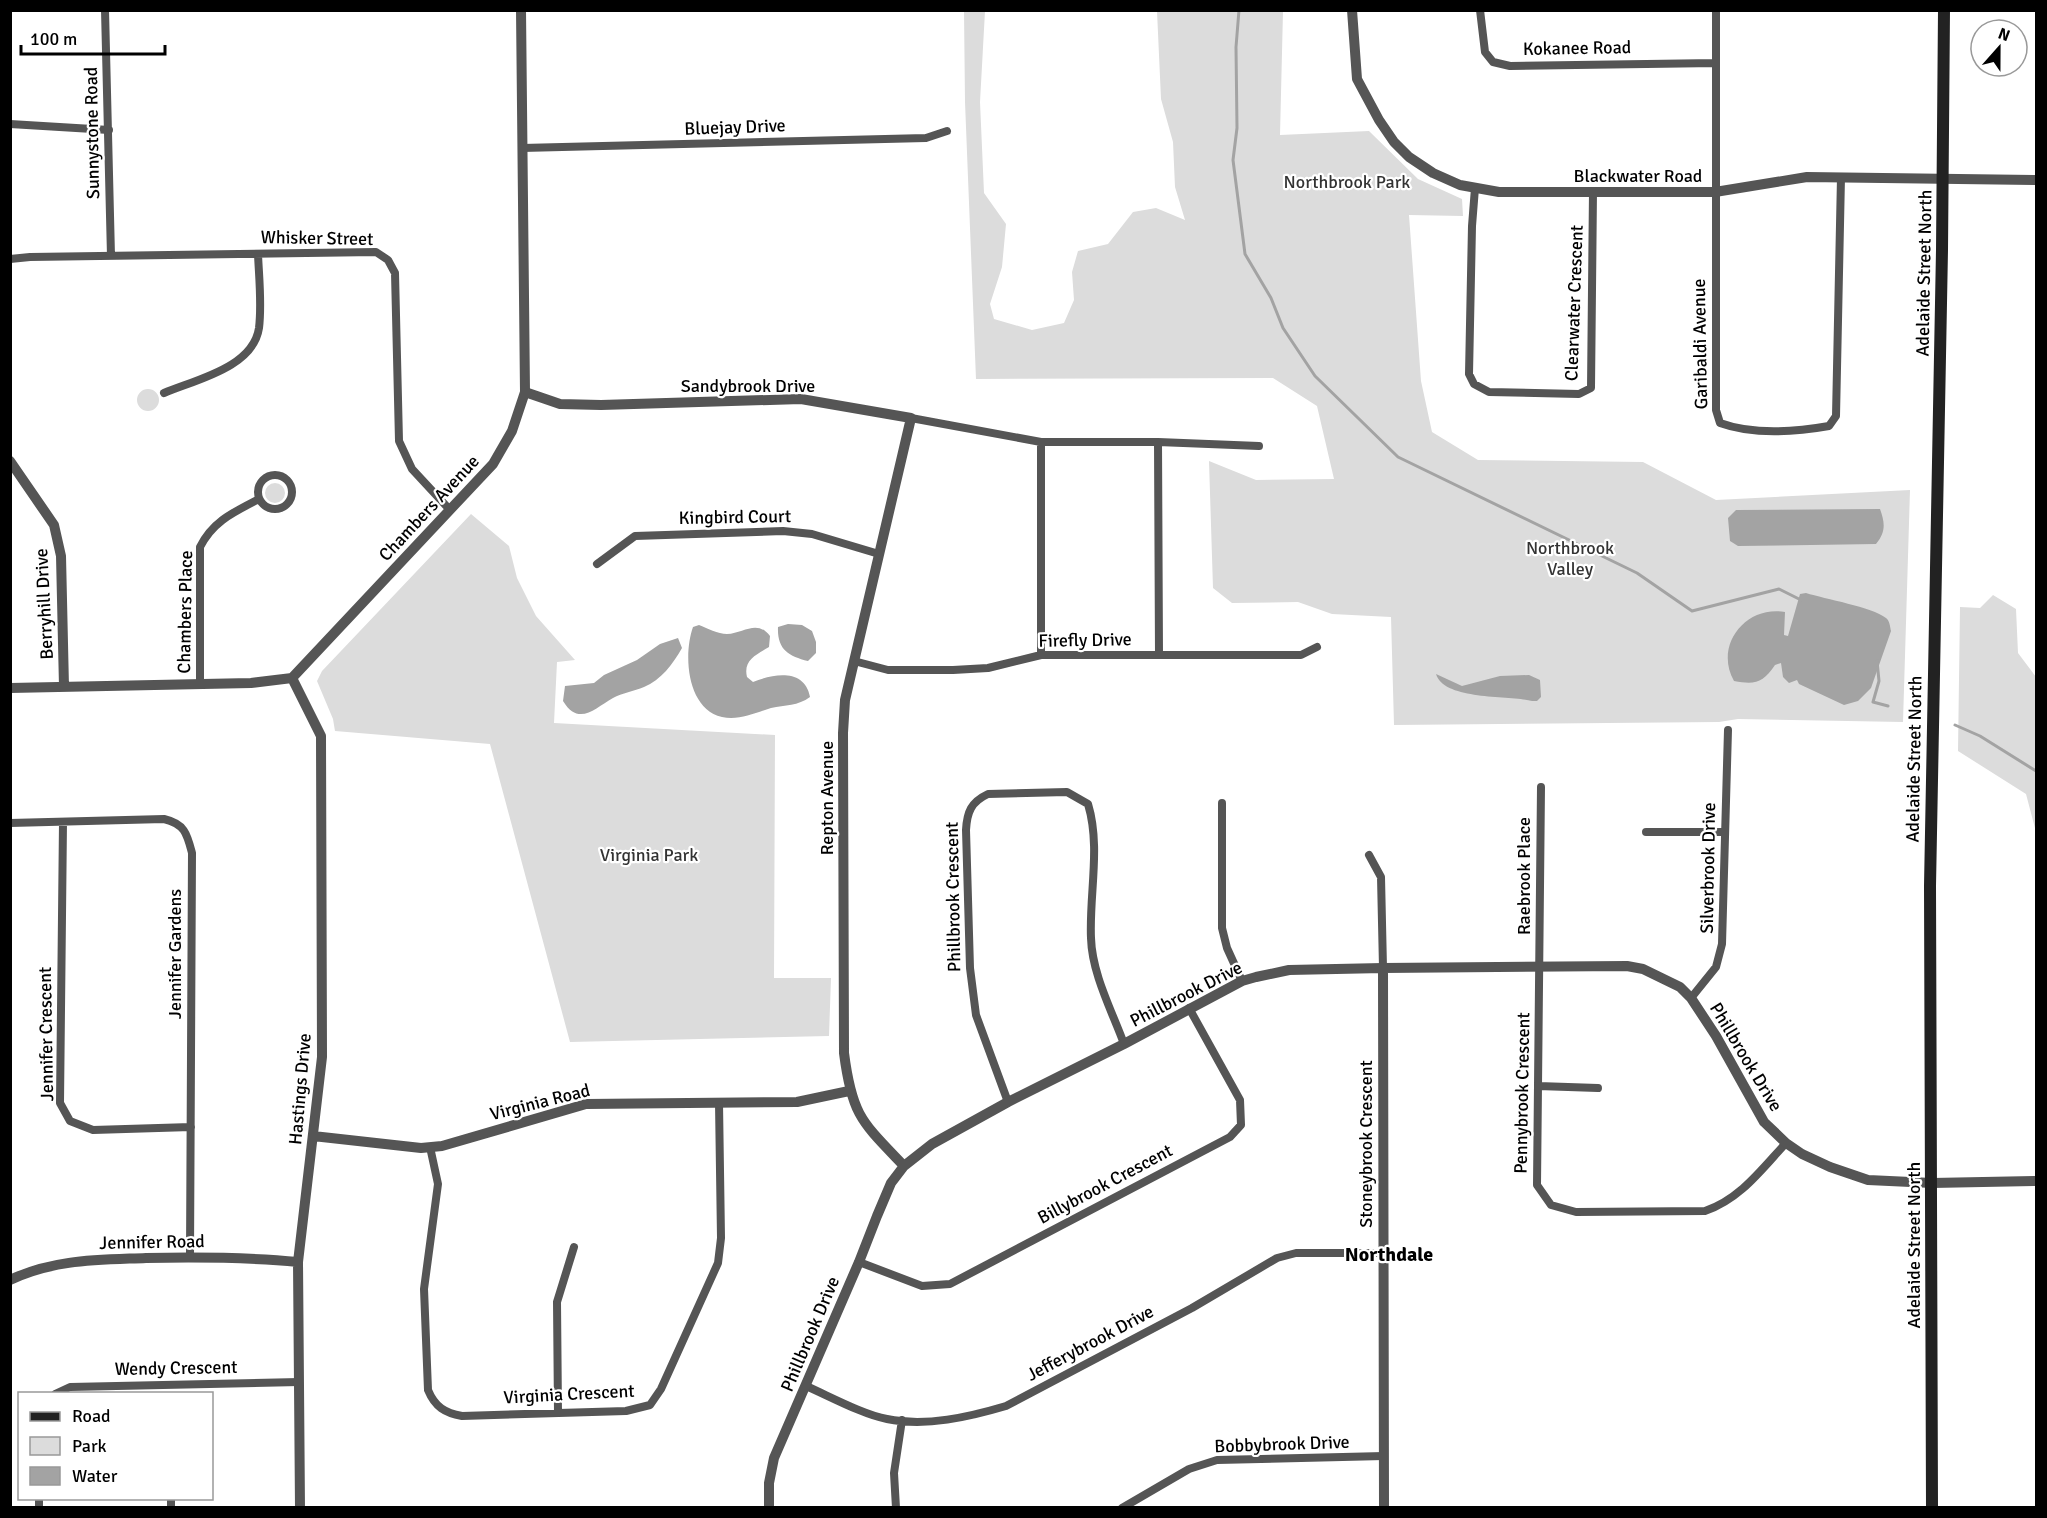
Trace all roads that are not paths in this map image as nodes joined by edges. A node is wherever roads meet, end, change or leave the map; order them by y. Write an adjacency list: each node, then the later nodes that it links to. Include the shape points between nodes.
1 (105, 10): 9 (street, Sunnystone Road)
2 (520, 10): 11 (street, Chambers Avenue)
3 (1352, 10): 15 (street, Blackwater Road, via 1357,80 1389,135 1409,157 1433,172)
4 (1480, 10): 7 (street, Kokanee Road, via 1485,52 1493,62 1510,66)
5 (1716, 10): 7 (street, Garibaldi Avenue)
6 (1944, 10): 13 (main road, Adelaide Street North)
7 (1716, 63): 17 (street, Garibaldi Avenue)
8 (10, 124): 9 (street)
9 (109, 129): 19 (street, Sunnystone Road)
10 (947, 131): 11 (street, Bluejay Drive, via 926,138)
11 (522, 148): 21 (street, Chambers Avenue)
12 (1841, 177): 13 (street, Blackwater Road); 17 (street, Blackwater Road, via 1807,177); 17 (street, Garibaldi Avenue, via 1836,416 1830,426 1811,430 1739,430 1720,423 1716,410)
13 (1943, 178): 14 (street, Blackwater Road); 65 (main road, Adelaide Street North, via 1930,886)
14 (2037, 180)
15 (1475, 188): 16 (street, Blackwater Road, via 1499,192); 16 (street, Clearwater Crescent, via 1469,375 1474,384 1489,392 1579,394 1591,388)
16 (1593, 191): 17 (street, Blackwater Road)
17 (1715, 192)
18 (258, 254): 19 (street, Whisker Street); 22 (street, via 259,330 245,356); 29 (street, Whisker Street, via 376,252 388,260 395,273 399,441 412,469)
19 (111, 256): 20 (street, Whisker Street)
20 (10, 260)
21 (525, 392): 23 (street, Sandybrook Drive, via 570,405 801,399); 29 (street, Chambers Avenue, via 512,431 493,464)
22 (164, 393)
23 (911, 418): 24 (street, Sandybrook Drive); 30 (street, Repton Avenue)
24 (1041, 442): 25 (street, Sandybrook Drive); 33 (street)
25 (1158, 442): 26 (street, Sandybrook Drive); 34 (street)
26 (1259, 446)
27 (10, 461): 38 (street, Berryhill Drive, via 54,525 61,556)
28 (259, 499): 28 (street, via 267,507 281,508 291,498 291,484 280,475 266,477 258,489); 37 (street, Chambers Place, via 223,518 208,532 200,547)
29 (450, 510): 36 (street, Chambers Avenue)
30 (879, 554): 31 (street, Kingbird Court, via 812,534 783,531 634,536); 35 (street, Repton Avenue)
31 (597, 564)
32 (1317, 647): 34 (street, Firefly Drive, via 1301,655)
33 (1041, 655): 34 (street, Firefly Drive); 35 (street, Firefly Drive, via 988,668 953,670 888,670)
34 (1159, 656)
35 (854, 661): 56 (street, Repton Avenue, via 845,700 843,733 844,1053)
36 (292, 678): 37 (street); 60 (street, Hastings Drive, via 321,736 322,1057)
37 (200, 684): 38 (street)
38 (64, 687): 39 (street)
39 (10, 688)
40 (1728, 730): 46 (street, Silverbrook Drive)
41 (1541, 787): 48 (street, Raebrook Place)
42 (1222, 802): 50 (street, via 1222,928)
43 (63, 822): 44 (street, Jennifer Gardens); 59 (street, Jennifer Gardens, via 164,819 185,829 192,853); 59 (street, Jennifer Crescent, via 60,1103 70,1121 93,1130)
44 (10, 823)
45 (1646, 832): 46 (street)
46 (1725, 832): 51 (street, Silverbrook Drive, via 1722,944 1716,967)
47 (1369, 855): 49 (street, Stoneybrook Crescent, via 1381,877)
48 (1540, 966): 49 (street, Phillbrook Drive); 51 (street, Phillbrook Drive, via 1643,969 1680,987); 54 (street, Pennybrook Crescent)
49 (1383, 968): 50 (street, Phillbrook Drive, via 1289,970); 67 (street, Stoneybrook Crescent)
50 (1242, 981): 52 (street, Phillbrook Drive)
51 (1691, 998): 61 (street, Phillbrook Drive, via 1752,1104)
52 (1189, 1008): 53 (street, Phillbrook Drive); 70 (street, Billybrook Crescent, via 1240,1100 1241,1125 1230,1137 950,1284 922,1286)
53 (1124, 1044): 57 (street, Phillbrook Drive); 57 (street, Phillbrook Crescent, via 1095,967 1091,940 1094,824 1088,804 1067,792 988,794 977,799 967,813 966,830 970,968 976,1015)
54 (1538, 1086): 55 (street); 61 (street, Pennybrook Crescent, via 1537,1185 1551,1205 1576,1212 1705,1211 1724,1204 1744,1188)
55 (1598, 1088)
56 (849, 1091): 58 (street, Virginia Road, via 797,1102); 63 (street, Repton Avenue, via 870,1131)
57 (1008, 1102): 63 (street, Phillbrook Drive, via 932,1143)
58 (719, 1103): 62 (street, Virginia Road, via 586,1104); 76 (street, Virginia Crescent, via 718,1263 661,1389 650,1405 626,1411)
59 (191, 1127): 68 (street, Jennifer Gardens)
60 (314, 1136): 62 (street, Virginia Road); 69 (street, Hastings Drive)
61 (1786, 1143): 65 (street, Phillbrook Drive, via 1830,1167 1868,1180)
62 (430, 1147): 76 (street, Virginia Crescent, via 438,1184 424,1289 428,1390 434,1403 448,1413 462,1416)
63 (904, 1166): 70 (street, Phillbrook Drive, via 886,1194)
64 (2037, 1181): 65 (street, Phillbrook Drive)
65 (1932, 1183): 84 (main road, Adelaide Street North)
66 (574, 1247): 76 (street, via 557,1302)
67 (1383, 1253): 77 (street, Jefferybrook Drive, via 1296,1253 1277,1258 1192,1308 1006,1406 946,1419); 78 (street, Stoneybrook Crescent)
68 (190, 1257): 69 (street, Jennifer Road); 71 (street, Jennifer Road, via 79,1260 33,1269)
69 (298, 1262): 72 (street, Hastings Drive)
70 (860, 1262): 73 (street, Phillbrook Drive)
71 (10, 1280)
72 (299, 1383): 74 (street, Wendy Crescent); 79 (street, Hastings Drive)
73 (806, 1386): 77 (street, Jefferybrook Drive, via 887,1419); 80 (street, Phillbrook Drive, via 774,1458)
74 (173, 1389): 75 (street, Wendy Crescent, via 70,1387)
75 (59, 1392)
76 (558, 1413)
77 (902, 1420): 81 (street, via 894,1473)
78 (1384, 1456): 82 (street, Bobbybrook Drive, via 1217,1460 1189,1469); 83 (street, Stoneybrook Crescent)
79 (300, 1508)
80 (769, 1508)
81 (896, 1508)
82 (1122, 1508)
83 (1384, 1508)
84 (1932, 1508)

